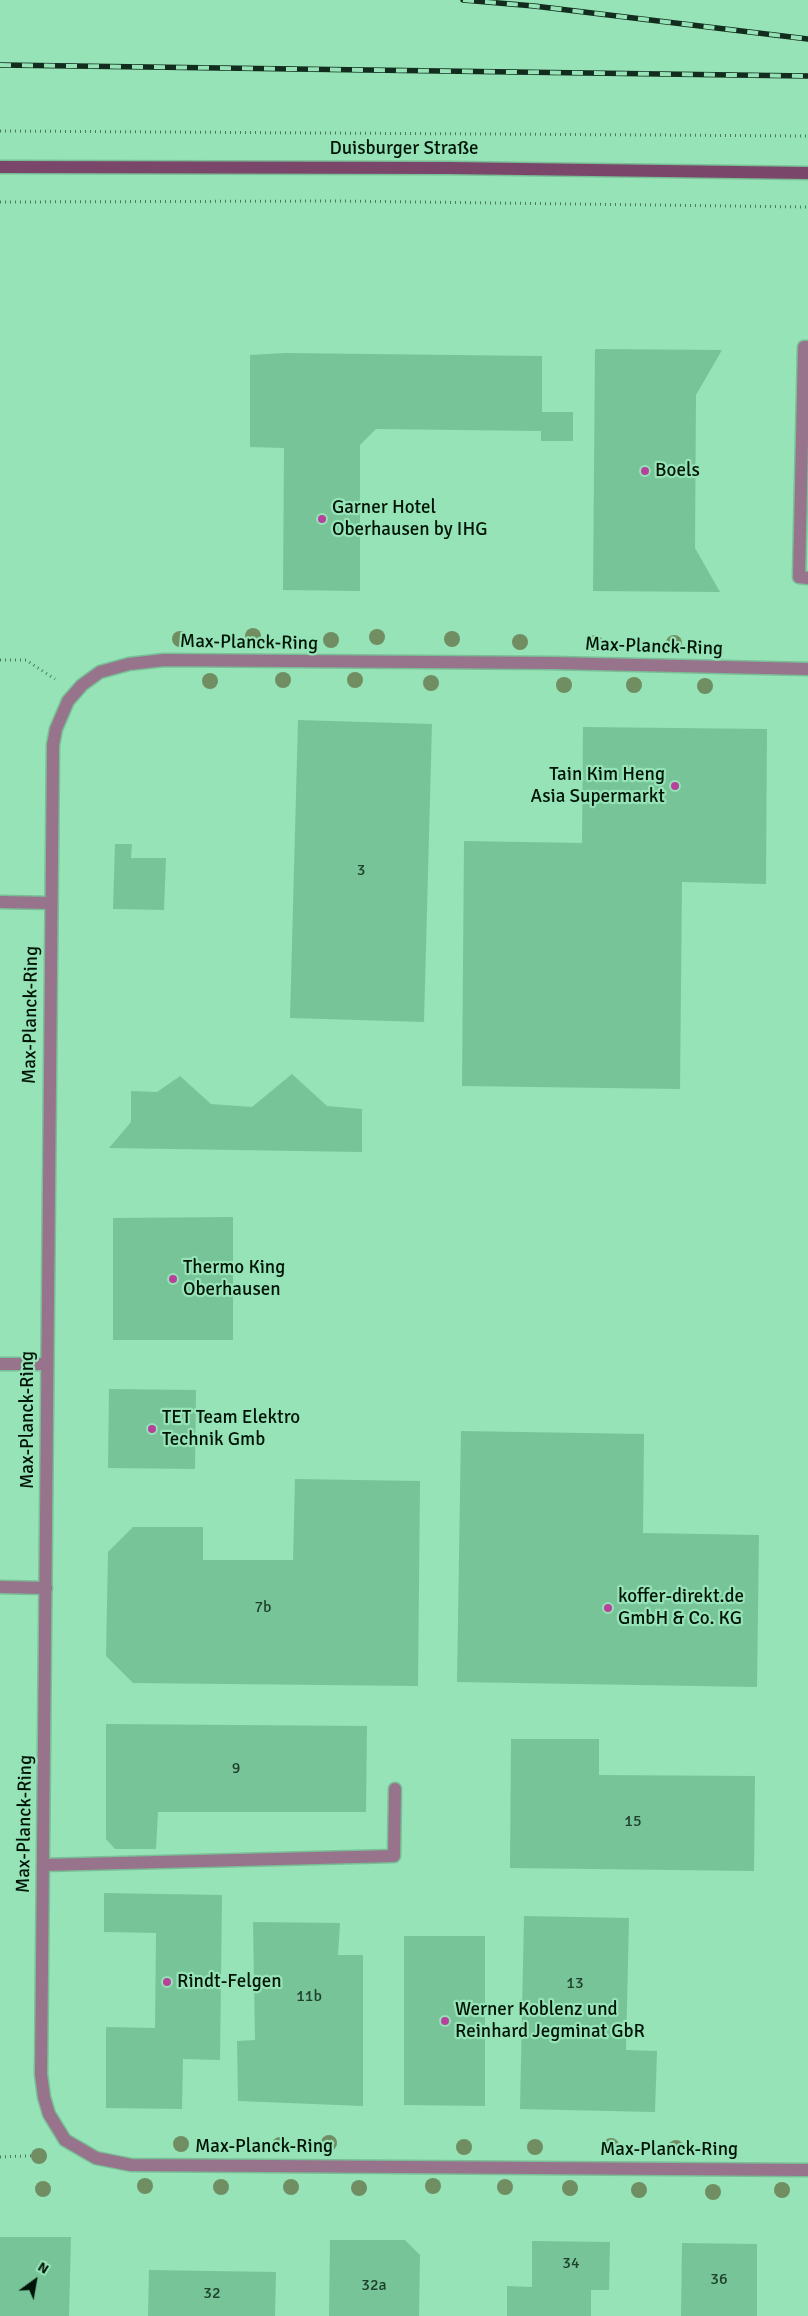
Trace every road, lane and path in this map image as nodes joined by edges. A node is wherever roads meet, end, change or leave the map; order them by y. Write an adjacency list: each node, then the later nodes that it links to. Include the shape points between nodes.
1 (0, 131): 2 (path)
2 (808, 136)
3 (0, 167): 4 (main road, Duisburger Straße)
4 (808, 173)
5 (0, 202): 6 (path)
6 (808, 207)
7 (808, 347): 8 (street, via 804,347 799,577)
8 (808, 578)
9 (0, 660): 11 (path, via 26,660)
10 (808, 669): 11 (street, Max-Planck-Ring, via 164,660 128,664 100,672)
11 (75, 692): 13 (street, Max-Planck-Ring, via 60,720 53,745)
12 (0, 902): 13 (street)
13 (51, 903): 15 (street, Max-Planck-Ring)
14 (0, 1364): 15 (street)
15 (48, 1364): 17 (street, Max-Planck-Ring)
16 (0, 1587): 17 (street)
17 (46, 1588): 19 (street, Max-Planck-Ring)
18 (395, 1789): 19 (street, via 394,1856)
19 (43, 1865): 20 (street, Max-Planck-Ring, via 41,2074 44,2097 49,2114 65,2140 96,2158 131,2165)
20 (808, 2170)

